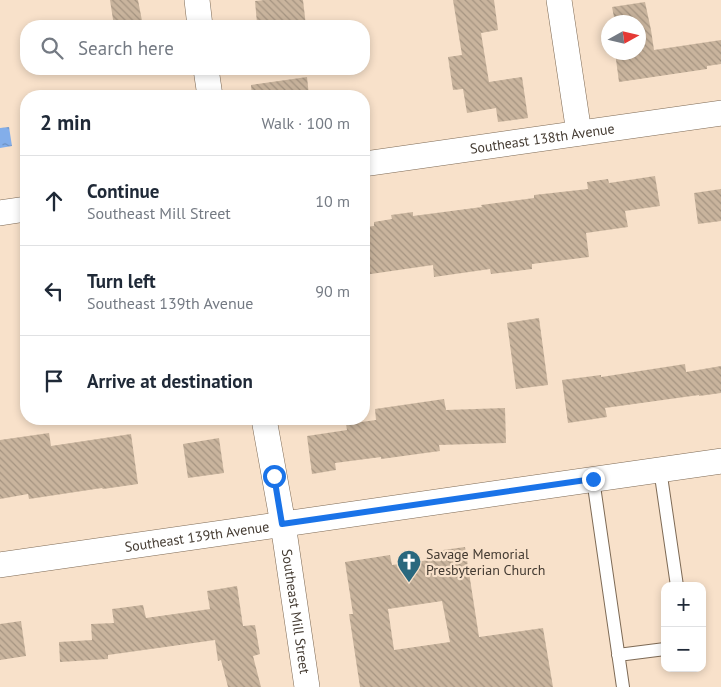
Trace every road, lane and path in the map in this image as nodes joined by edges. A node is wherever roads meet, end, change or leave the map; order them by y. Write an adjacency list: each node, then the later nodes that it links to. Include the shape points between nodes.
1 (196, 0): 3 (street)
2 (559, 0): 7 (street)
3 (199, 20)
4 (207, 75): 5 (street)
5 (209, 90)
6 (721, 113): 7 (street, Southeast 138th Avenue)
7 (579, 133): 8 (street, Southeast 138th Avenue)
8 (370, 163)
9 (20, 211): 10 (street)
10 (0, 213)
11 (265, 425): 15 (street, Southeast Mill Street)
12 (721, 461): 13 (street, Southeast 139th Avenue)
13 (660, 469): 14 (street, Southeast 139th Avenue); 17 (lane)
14 (593, 479): 15 (street, Southeast 139th Avenue); 19 (lane)
15 (282, 524): 16 (street, Southeast 139th Avenue); 20 (street, Southeast Mill Street)
16 (0, 565)
17 (676, 582)
18 (661, 650): 19 (lane)
19 (618, 655): 21 (lane)
20 (307, 687)
21 (623, 687)

